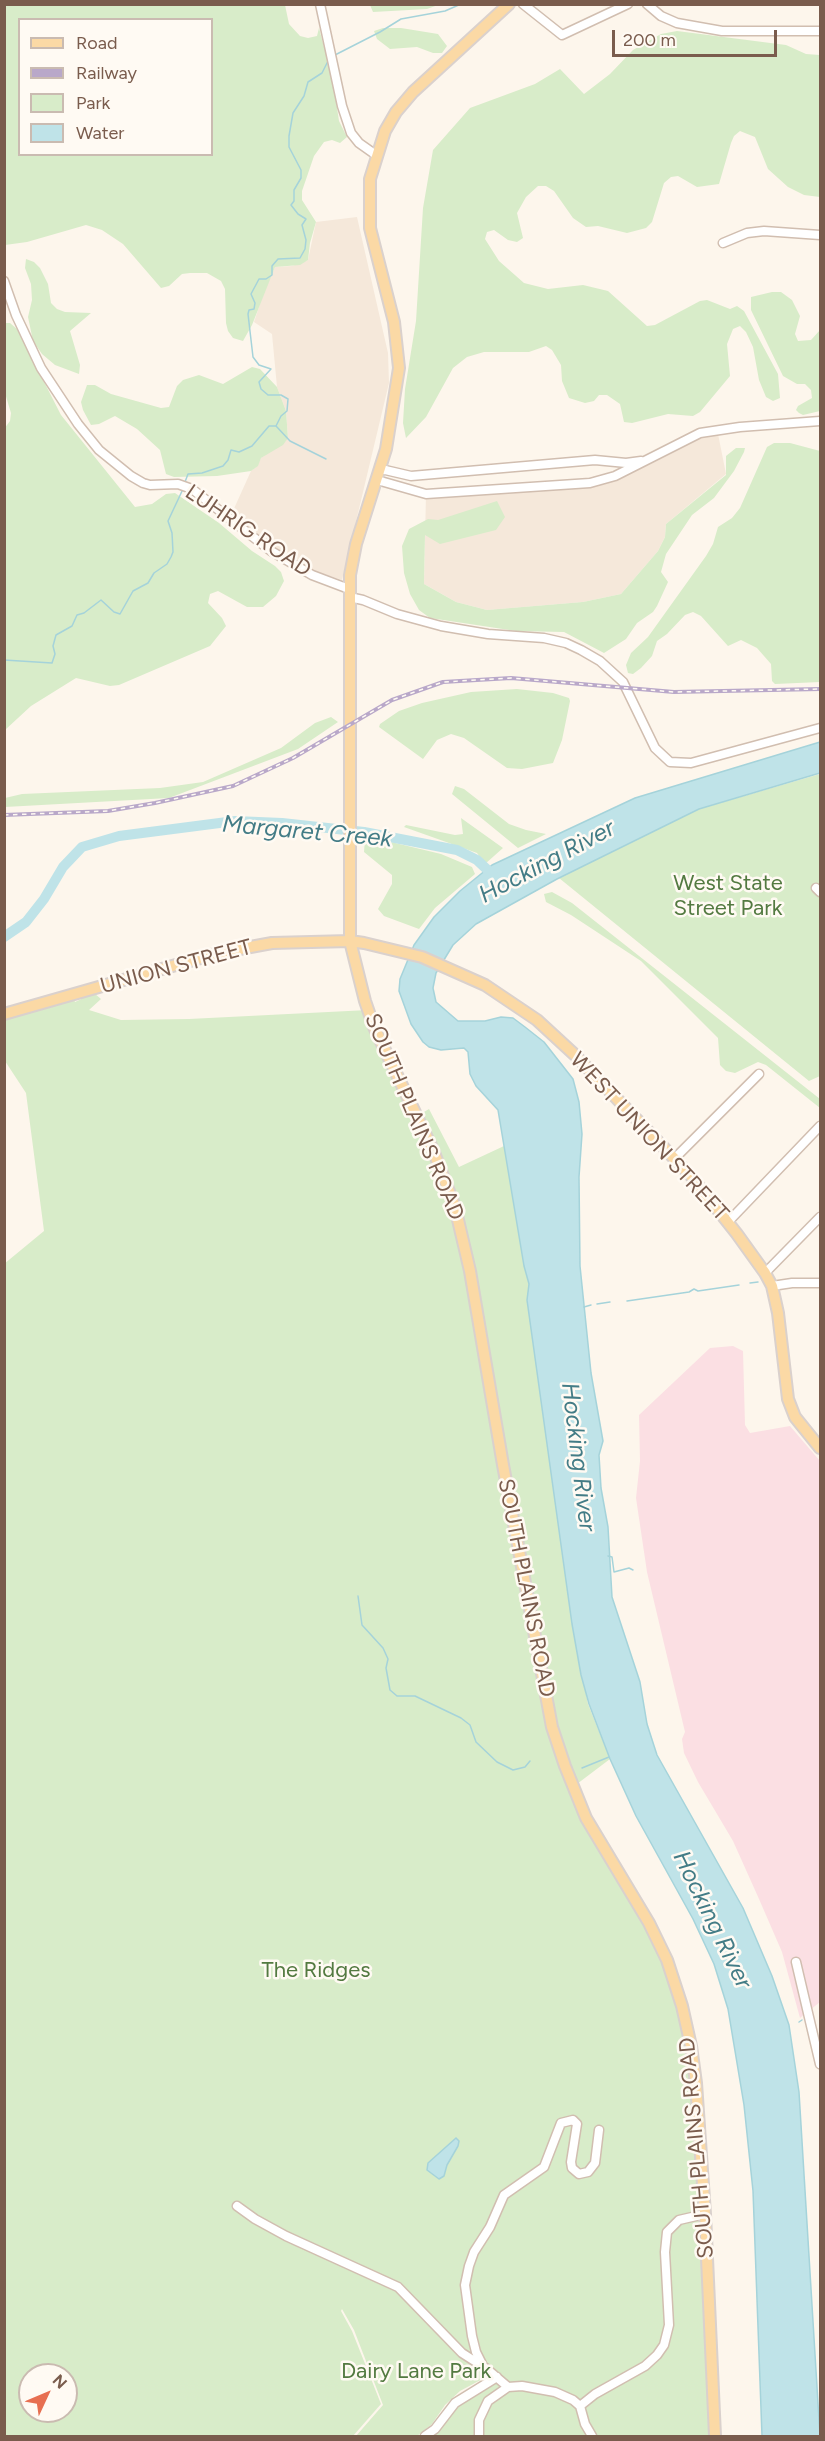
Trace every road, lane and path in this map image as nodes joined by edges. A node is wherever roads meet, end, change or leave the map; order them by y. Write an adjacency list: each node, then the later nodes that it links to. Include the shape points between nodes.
1 (320, 4): 7 (street, via 351,133)
2 (509, 4): 7 (main road, SOUTH PLAINS ROAD, via 413,92 396,112)
3 (523, 4): 4 (street, via 562,35)
4 (628, 4)
5 (647, 4): 6 (street, via 677,23 722,31)
6 (820, 31)
7 (376, 155): 15 (main road, SOUTH PLAINS ROAD, via 370,179 370,228 394,322 399,368)
8 (820, 236): 9 (street, via 764,231)
9 (723, 243)
10 (4, 281): 12 (street, LUHRIG ROAD)
11 (4, 314): 12 (street)
12 (16, 315): 17 (street, LUHRIG ROAD, via 59,396 99,450 143,483 178,483 187,487 271,551)
13 (820, 421): 14 (street, via 709,430)
14 (647, 459): 15 (street, via 411,476); 16 (street, via 609,479 569,484 426,494)
15 (381, 469): 16 (main road, SOUTH PLAINS ROAD)
16 (377, 480): 17 (main road, SOUTH PLAINS ROAD, via 356,544)
17 (349, 593): 18 (street, LUHRIG ROAD, via 434,625 557,640 582,650 623,682 655,748 670,762 692,763); 19 (main road, SOUTH PLAINS ROAD)
18 (820, 728)
19 (350, 940): 20 (main road, UNION STREET, via 272,943 224,952); 23 (main road, WEST UNION STREET, via 422,957 456,970 511,1000 549,1030); 34 (main road, SOUTH PLAINS ROAD, via 374,1027 433,1150 455,1207 470,1271 552,1727 586,1818 649,1923 667,1960 682,2006 696,2083)
20 (4, 1014)
21 (759, 1074): 23 (street)
22 (820, 1126): 25 (street)
23 (675, 1158): 25 (main road, WEST UNION STREET)
24 (820, 1217): 26 (street)
25 (728, 1222): 26 (main road, WEST UNION STREET)
26 (765, 1273): 28 (main road, WEST UNION STREET)
27 (820, 1283): 28 (street)
28 (772, 1286): 29 (main road, WEST UNION STREET, via 788,1399 795,1417)
29 (820, 1448)
30 (796, 1962): 31 (street)
31 (820, 2064)
32 (598, 2130): 35 (street, via 595,2163 579,2175 572,2168 578,2124 573,2120 561,2123 545,2165 505,2193 474,2252 465,2285 472,2336)
33 (237, 2206): 35 (street, via 286,2236 395,2285 466,2356)
34 (705, 2214): 38 (street, via 679,2220 667,2232 669,2325 664,2346 645,2366); 42 (main road, SOUTH PLAINS ROAD)
35 (483, 2366): 36 (street)
36 (496, 2377): 37 (street); 39 (street, via 462,2397)
37 (508, 2387): 38 (street, via 555,2392); 40 (street, via 483,2406)
38 (580, 2406): 41 (street)
39 (425, 2436)
40 (479, 2436)
41 (592, 2436)
42 (715, 2436)

